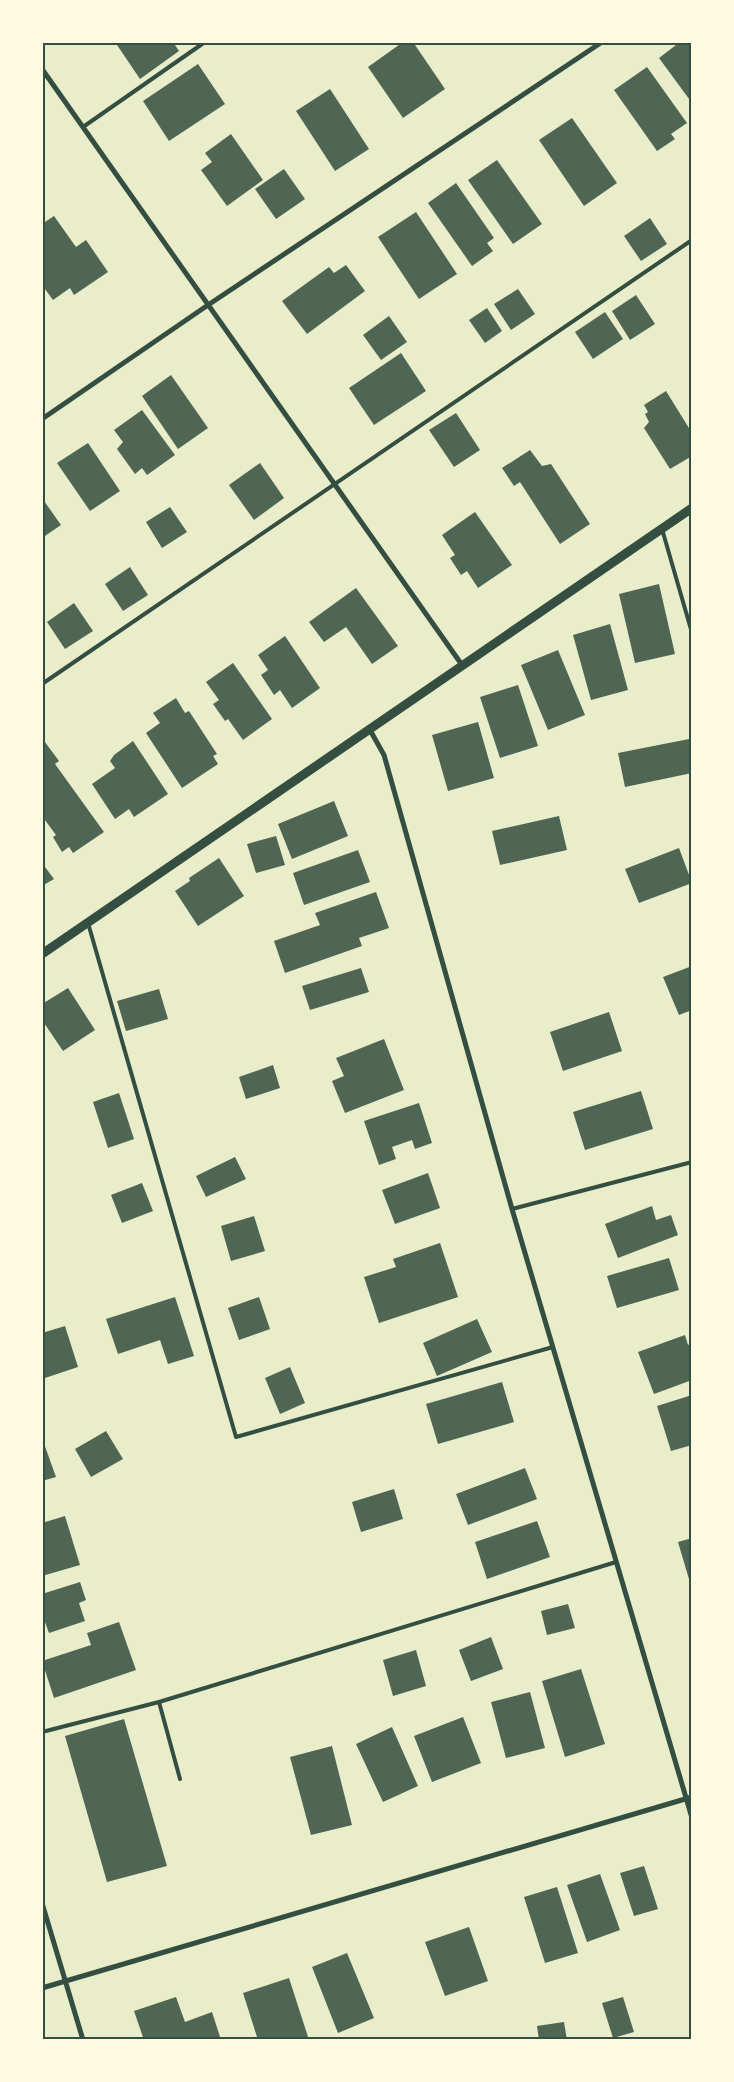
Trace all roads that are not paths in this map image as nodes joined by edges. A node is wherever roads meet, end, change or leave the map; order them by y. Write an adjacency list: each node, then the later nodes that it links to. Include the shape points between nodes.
1 (205, 42): 4 (lane)
2 (602, 42): 6 (street)
3 (42, 69): 4 (street)
4 (83, 127): 6 (street)
5 (692, 240): 8 (lane)
6 (208, 305): 7 (street); 8 (street)
7 (42, 419)
8 (334, 484): 12 (street); 13 (lane)
9 (692, 508): 10 (street)
10 (662, 528): 11 (lane); 12 (street)
11 (692, 633)
12 (462, 665): 14 (street)
13 (42, 684)
14 (370, 730): 15 (street); 18 (street, via 384,755)
15 (88, 923): 16 (street); 19 (lane, via 236,1437)
16 (42, 954)
17 (692, 1162): 18 (lane)
18 (512, 1209): 19 (street)
19 (552, 1347): 20 (street)
20 (616, 1562): 21 (lane); 24 (street)
21 (159, 1702): 22 (lane); 23 (lane)
22 (42, 1732)
23 (180, 1779)
24 (689, 1798): 25 (street); 27 (street)
25 (692, 1818)
26 (42, 1903): 27 (street)
27 (66, 1981): 28 (street); 29 (street)
28 (42, 1988)
29 (83, 2040)

